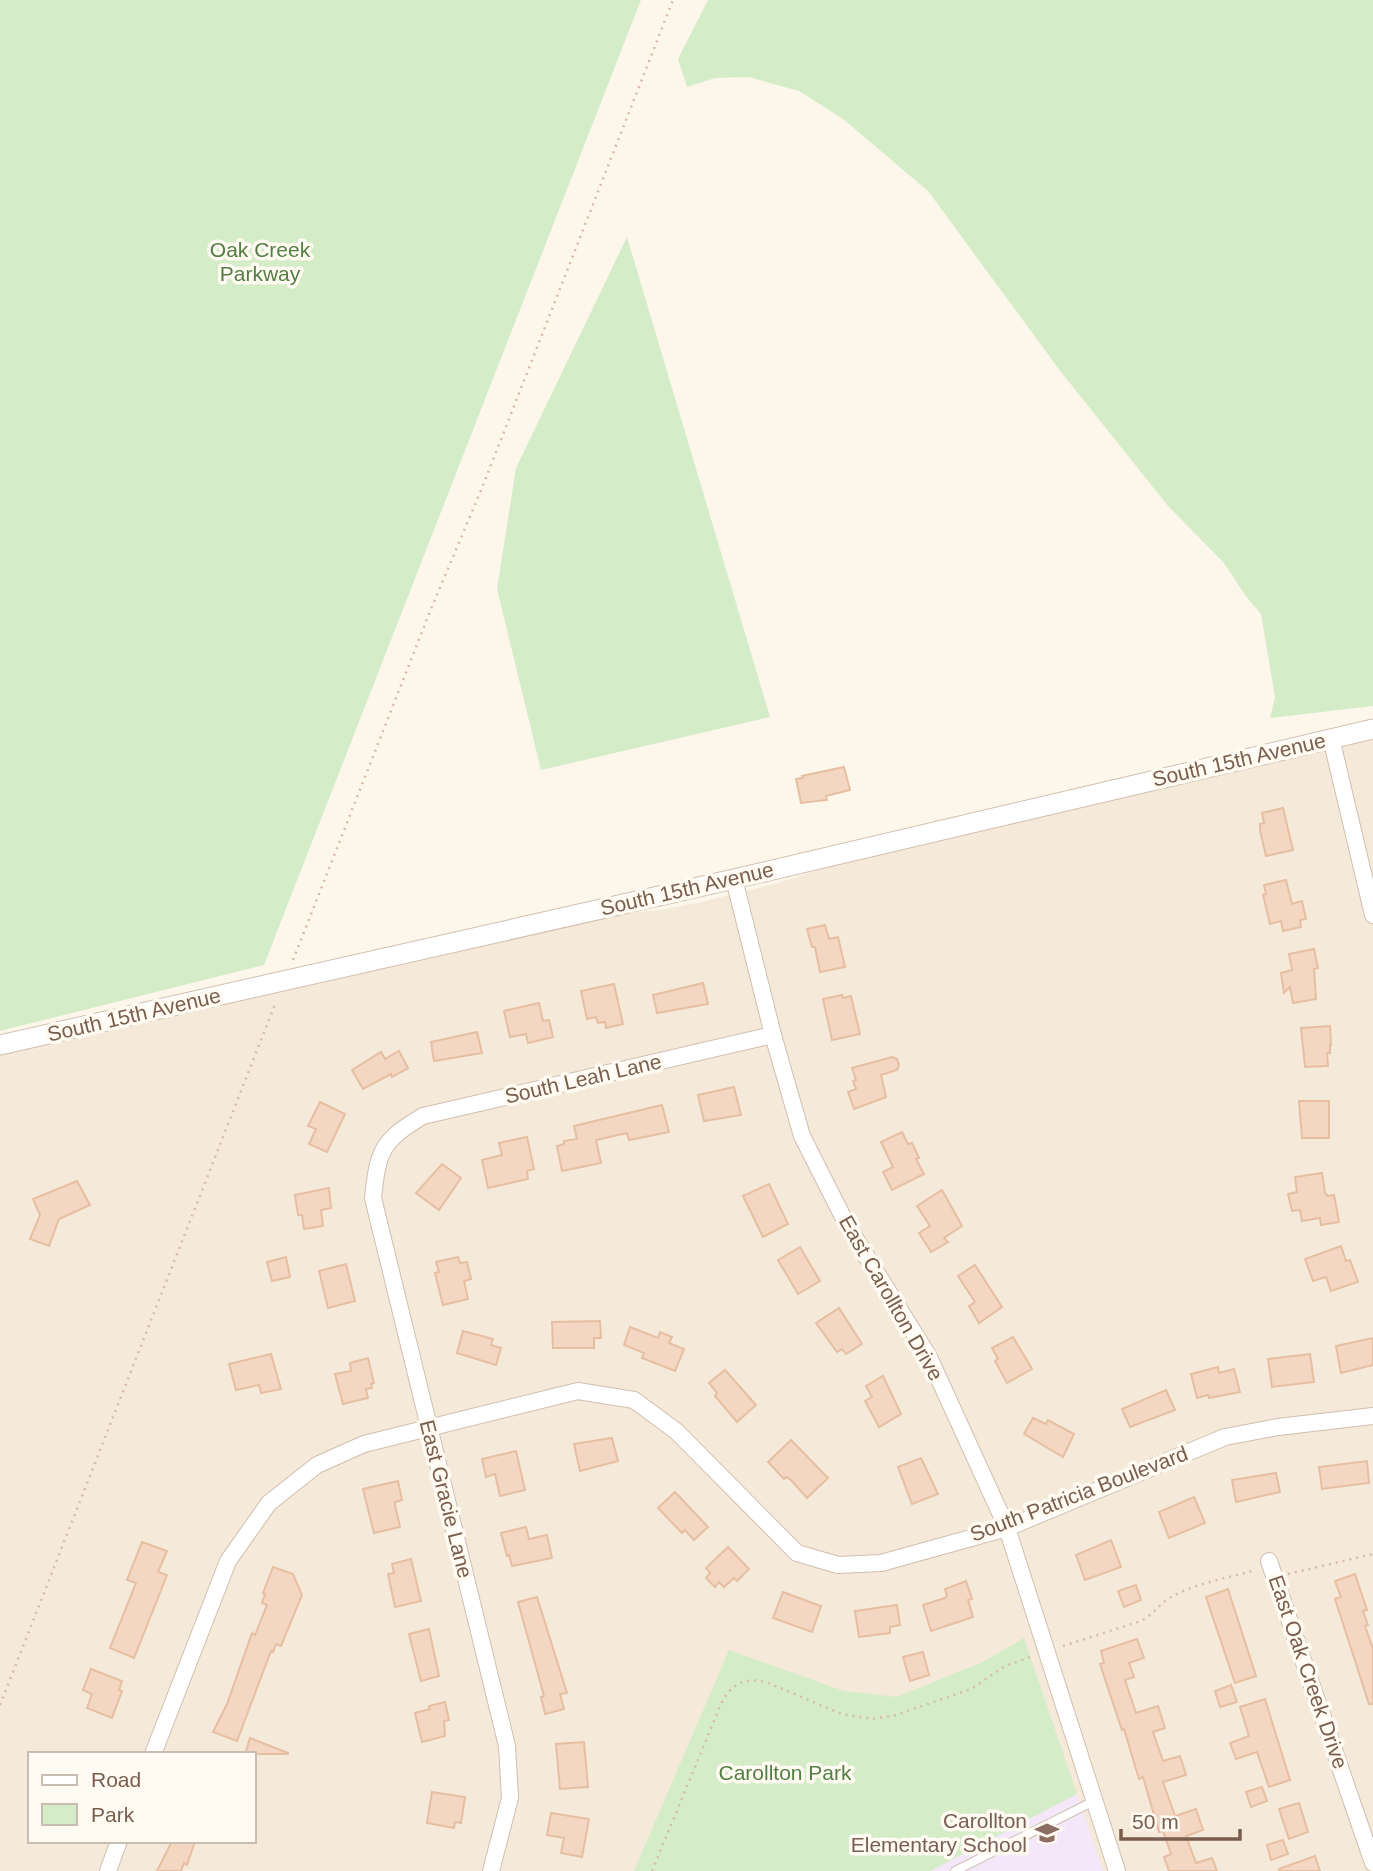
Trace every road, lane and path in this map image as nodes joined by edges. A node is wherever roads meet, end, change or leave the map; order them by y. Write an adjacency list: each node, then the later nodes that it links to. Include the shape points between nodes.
1 (673, 0): 6 (path)
2 (1373, 729): 3 (street, South 15th Avenue)
3 (1331, 738): 4 (street, South 15th Avenue); 5 (street)
4 (734, 879): 8 (street, East Carollton Drive); 9 (street, South 15th Avenue)
5 (1373, 915)
6 (290, 969)
7 (280, 992): 17 (path)
8 (773, 1035): 10 (street, South Leah Lane, via 423,1116); 13 (street, East Carollton Drive, via 802,1136 847,1225 929,1357)
9 (0, 1045)
10 (396, 1132): 12 (street, East Gracie Lane, via 377,1161 373,1198)
11 (1373, 1416): 13 (street, South Patricia Boulevard, via 1225,1437)
12 (428, 1427): 13 (street, South Patricia Boulevard, via 579,1391 634,1400 676,1431 797,1553 838,1565 881,1563); 18 (street, South Patricia Boulevard, via 364,1444 317,1465 268,1503 228,1561); 23 (street, East Gracie Lane, via 507,1746 510,1798)
13 (1007, 1528): 16 (street, East Carollton Drive)
14 (1373, 1554): 15 (path)
15 (1272, 1568): 16 (path, via 1173,1596 1141,1621); 21 (street, East Oak Creek Drive)
16 (1046, 1652): 19 (street, East Carollton Drive); 24 (path, via 1005,1667 971,1689 872,1719 842,1714 766,1682 741,1682 721,1704)
17 (0, 1705)
18 (154, 1752)
19 (1094, 1801): 25 (lane); 26 (street, East Carollton Drive)
20 (118, 1843): 22 (street)
21 (1373, 1863)
22 (108, 1871)
23 (491, 1871)
24 (652, 1871)
25 (955, 1871)
26 (1117, 1871)

